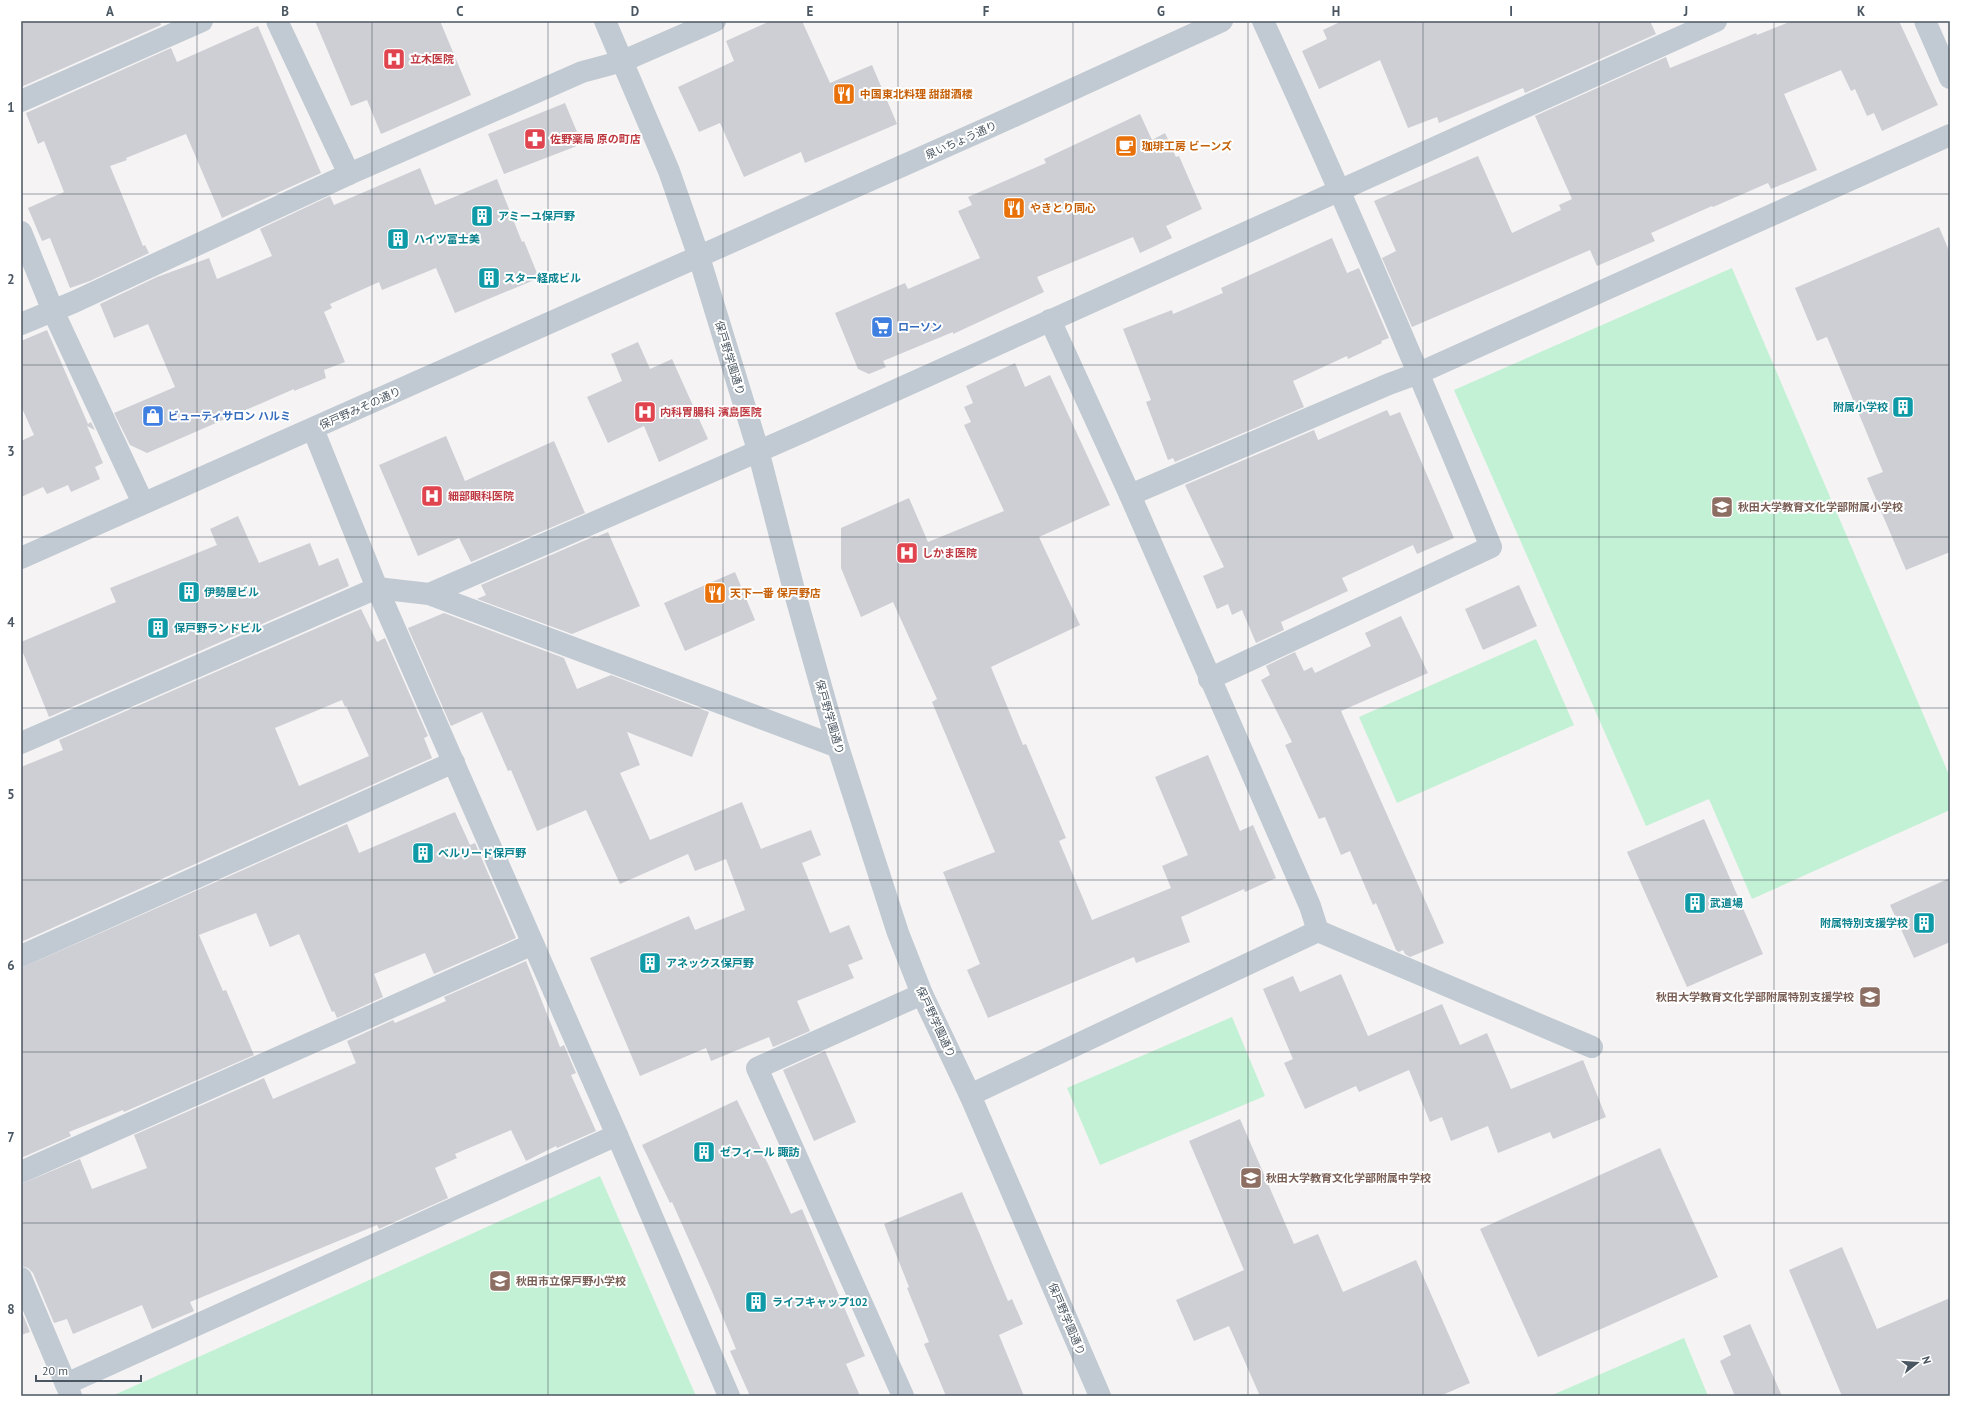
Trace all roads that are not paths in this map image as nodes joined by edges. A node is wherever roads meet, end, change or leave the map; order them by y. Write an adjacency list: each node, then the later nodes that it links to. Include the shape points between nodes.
1 (202, 21): 11 (street)
2 (277, 21): 13 (street)
3 (605, 21): 9 (street, 保戸野学園通り)
4 (715, 21): 9 (street)
5 (1222, 21): 16 (street, 泉いちょう通り)
6 (1263, 21): 14 (street)
7 (1716, 21): 14 (street)
8 (1925, 21): 10 (street)
9 (623, 61): 13 (street, via 582,72); 16 (street, 保戸野学園通り, via 668,171)
10 (1950, 78)
11 (21, 101)
12 (1950, 135): 20 (street)
13 (348, 174): 17 (street)
14 (1340, 191): 18 (street); 20 (street)
15 (21, 232): 17 (street)
16 (698, 257): 21 (street, 保戸野みその通り); 22 (street, 保戸野学園通り)
17 (53, 311): 19 (street); 24 (street)
18 (1050, 320): 22 (street); 23 (street)
19 (21, 324)
20 (1419, 373): 23 (street); 28 (street, via 1491,547)
21 (313, 429): 24 (street, 保戸野みその通り); 26 (street)
22 (758, 450): 27 (street); 30 (street, 保戸野学園通り)
23 (1130, 495): 28 (street)
24 (143, 503): 25 (street, 保戸野みその通り)
25 (21, 558)
26 (377, 588): 27 (street); 29 (street); 31 (street)
27 (429, 594): 30 (street)
28 (1209, 679): 32 (street, via 1310,906)
29 (21, 743)
30 (838, 747): 35 (street, 保戸野学園通り, via 898,933)
31 (454, 762): 33 (street); 34 (street)
32 (1318, 931): 36 (street); 37 (street)
33 (533, 944): 38 (street); 39 (street)
34 (21, 956)
35 (922, 994): 37 (street, 保戸野学園通り); 43 (street, via 757,1068)
36 (1592, 1047)
37 (970, 1095): 44 (street, 保戸野学園通り)
38 (617, 1135): 41 (street); 42 (street)
39 (21, 1172)
40 (21, 1278): 41 (street)
41 (69, 1390)
42 (728, 1396)
43 (903, 1396)
44 (1100, 1396)

